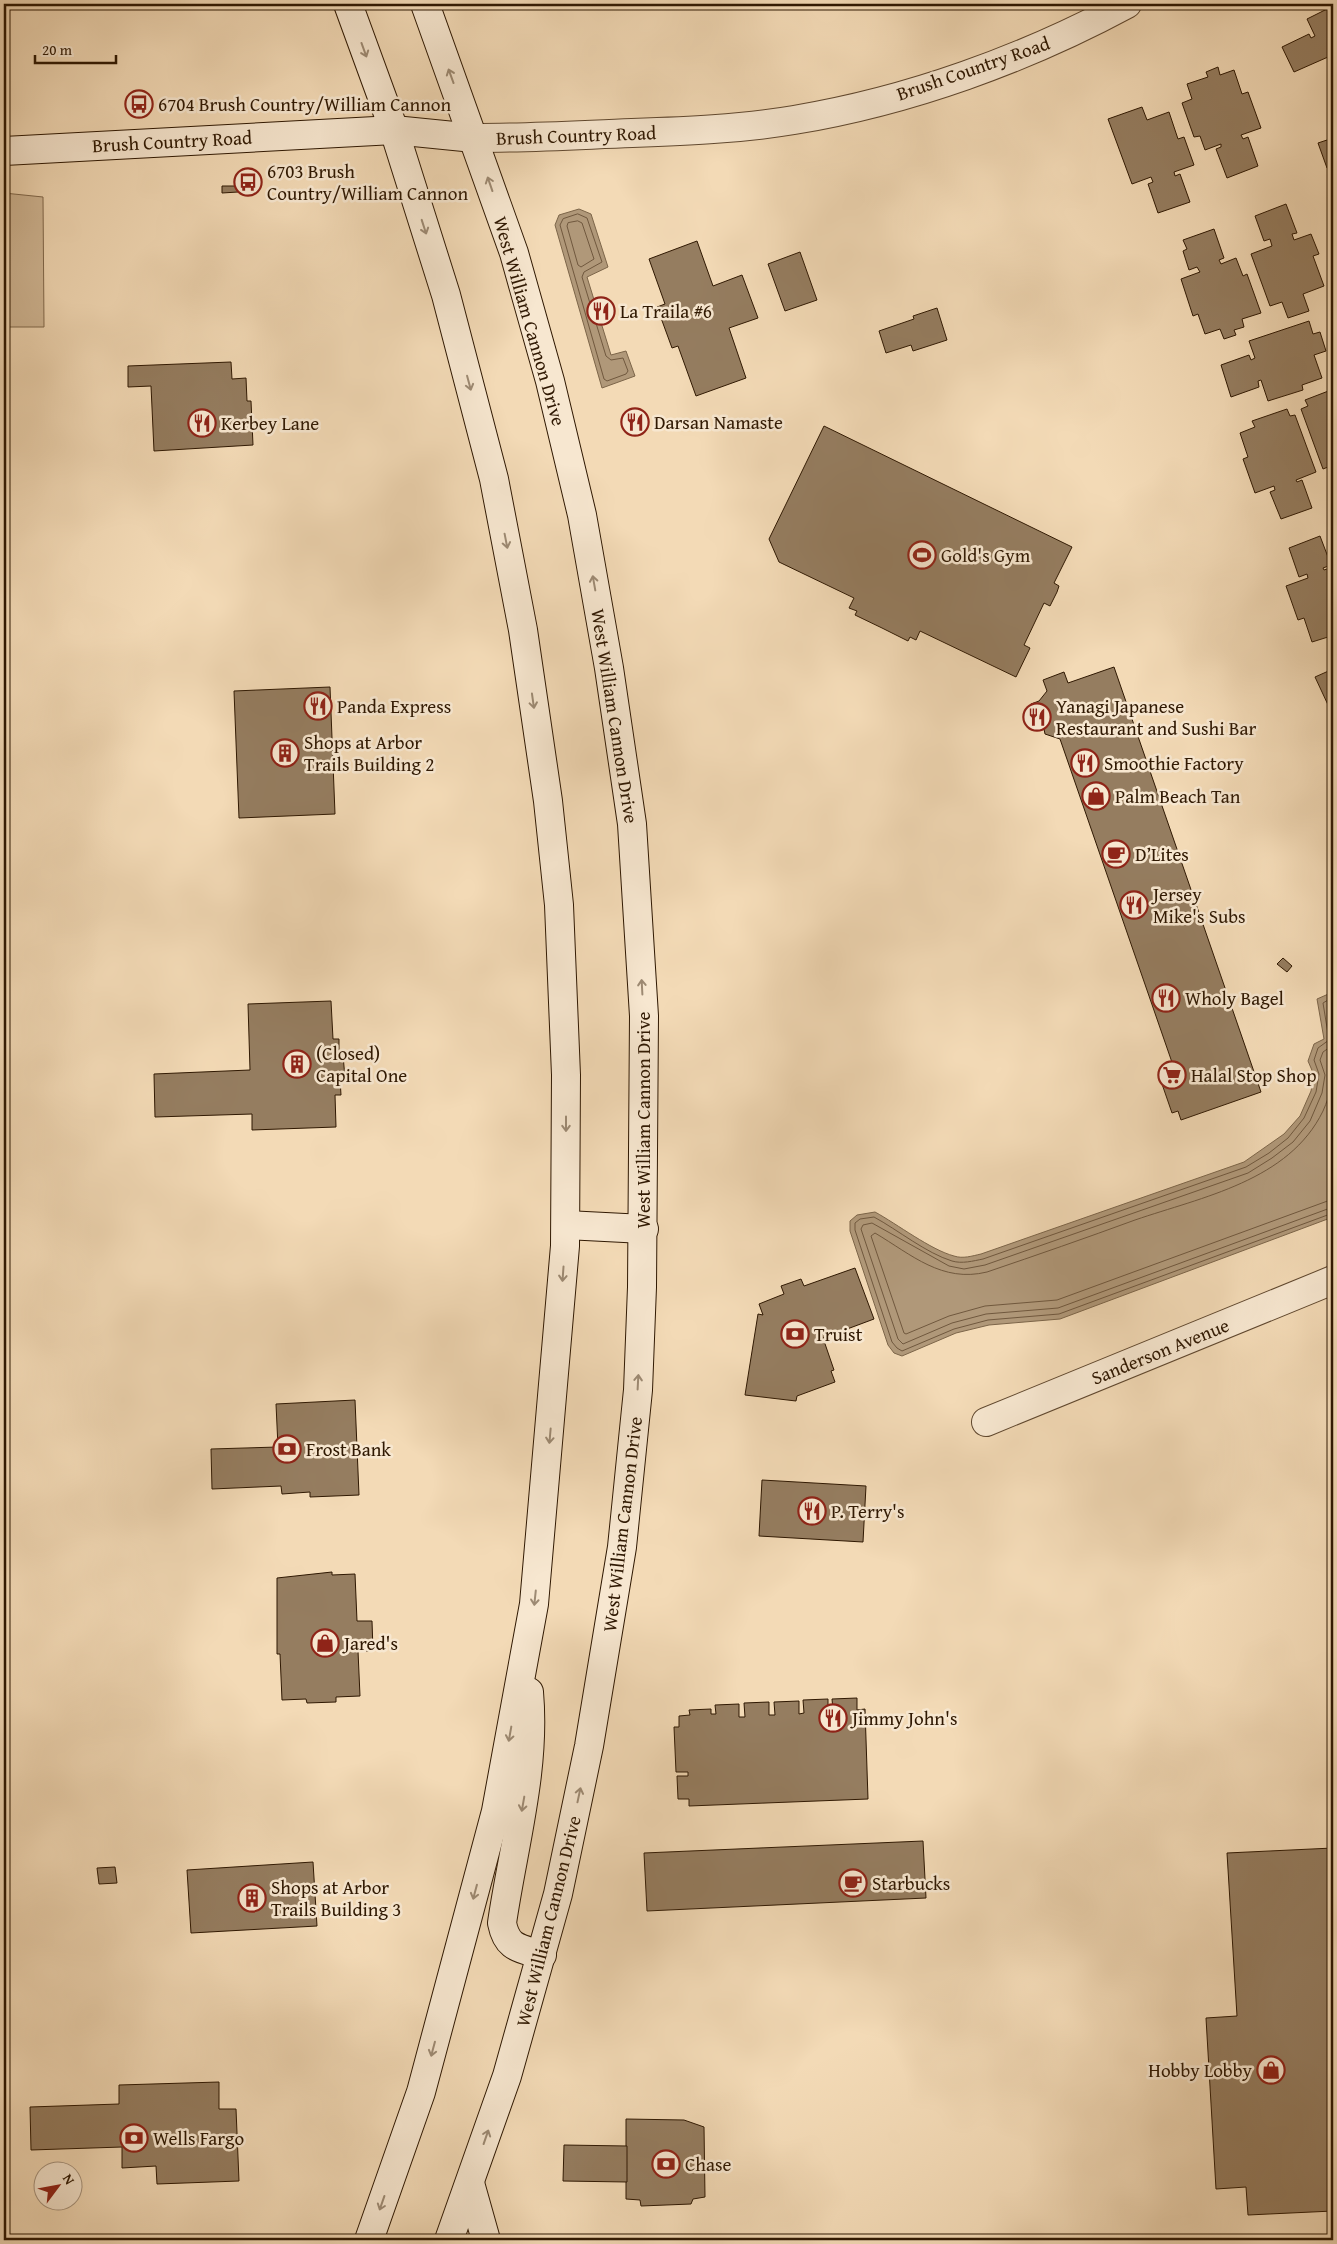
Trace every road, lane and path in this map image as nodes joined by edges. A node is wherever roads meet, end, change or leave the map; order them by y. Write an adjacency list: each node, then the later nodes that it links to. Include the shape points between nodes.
1 (348, 4): 4 (main road, one-way to 4)
2 (425, 4): 5 (main road, West William Cannon Drive, one-way to 2)
3 (1127, 4): 5 (main road, Brush Country Road, via 1085,27 1014,58 908,93 794,120 703,130)
4 (394, 130): 5 (main road, Brush Country Road); 6 (main road, Brush Country Road); 7 (main road, one-way to 7, via 446,295 494,479 523,630 548,801 559,905 566,1075)
5 (474, 138): 8 (main road, West William Cannon Drive, one-way to 5, via 644,1016 633,834 609,668 582,515 550,381 514,254)
6 (4, 151)
7 (566, 1225): 8 (main road); 11 (main road, one-way to 11, via 545,1495)
8 (644, 1229): 12 (main road, West William Cannon Drive, one-way to 8, via 589,1746 622,1547 638,1390)
9 (1333, 1280): 10 (main road, Sanderson Avenue)
10 (986, 1422)
11 (526, 1651): 12 (main road, one-way to 12, via 532,1718 526,1784 502,1924 512,1945); 14 (main road, one-way to 14, via 496,1811 455,1969 421,2092)
12 (542, 1955): 13 (main road, West William Cannon Drive, one-way to 12, via 507,2076)
13 (470, 2183): 15 (main road, West William Cannon Drive); 16 (main road)
14 (369, 2240)
15 (449, 2240)
16 (486, 2240)

